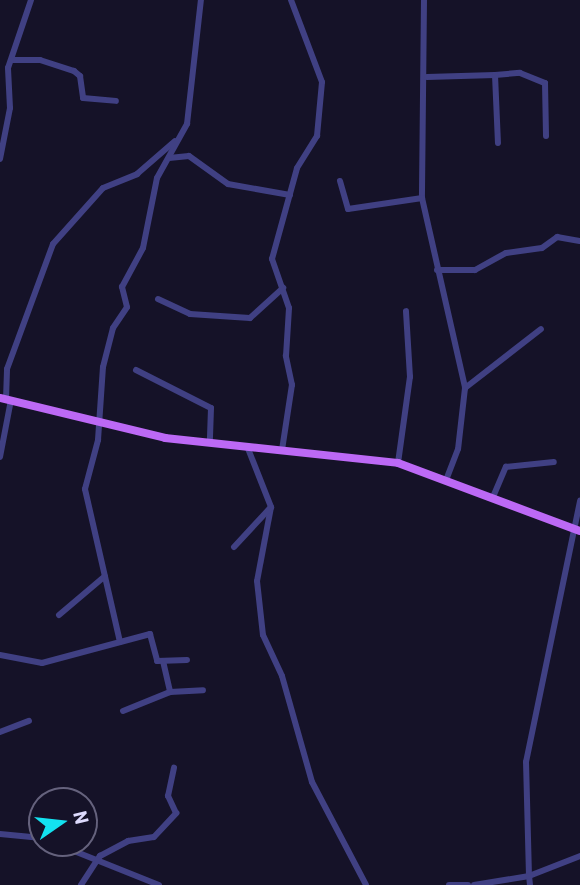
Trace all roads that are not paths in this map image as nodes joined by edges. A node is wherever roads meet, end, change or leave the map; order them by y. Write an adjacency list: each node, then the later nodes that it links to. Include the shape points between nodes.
1 (31, 0): 5 (street)
2 (201, 0): 10 (street, via 187,124)
3 (291, 0): 15 (street, via 322,82 317,136 297,168)
4 (424, 0): 7 (street)
5 (12, 60): 8 (street, via 40,60 74,71 80,76 83,98); 13 (street)
6 (495, 75): 7 (street); 9 (street, via 507,71 545,83); 11 (street)
7 (427, 77): 16 (street)
8 (116, 101)
9 (546, 136)
10 (177, 140): 12 (street); 25 (street, via 137,174 103,188 53,244 7,369)
11 (498, 143)
12 (169, 158): 15 (street, via 189,156 228,184); 26 (street, via 152,196 143,248 122,287 127,307 113,328 103,367)
13 (0, 159)
14 (340, 181): 16 (street, via 348,209)
15 (290, 195): 19 (street, via 272,259)
16 (422, 198): 18 (street)
17 (580, 241): 18 (street, via 557,237 541,248 506,253 475,270)
18 (436, 270): 24 (street)
19 (284, 288): 20 (street, via 250,318 190,314); 29 (street, via 292,385)
20 (158, 299)
21 (406, 311): 32 (street, via 410,377)
22 (541, 329): 24 (street)
23 (136, 370): 27 (street, via 211,408)
24 (465, 388): 33 (street, via 457,449)
25 (6, 399): 26 (main road); 30 (street)
26 (99, 422): 27 (main road); 39 (street, via 85,495)
27 (210, 442): 28 (main road)
28 (247, 446): 29 (main road); 36 (street)
29 (282, 450): 32 (main road)
30 (0, 457)
31 (554, 462): 34 (street, via 506,467)
32 (398, 463): 33 (main road)
33 (446, 478): 34 (main road)
34 (493, 497): 37 (main road)
35 (580, 501): 37 (street)
36 (271, 507): 38 (street); 59 (street, via 257,581 263,635 282,676 312,782)
37 (576, 529): 56 (street, via 526,762)
38 (234, 547)
39 (105, 576): 40 (street); 41 (street)
40 (59, 615)
41 (120, 642): 42 (street, via 42,663); 44 (street, via 150,634 157,661)
42 (0, 654)
43 (187, 660): 44 (street)
44 (163, 661): 46 (street)
45 (203, 690): 46 (street)
46 (170, 692): 47 (street)
47 (124, 711)
48 (29, 721): 49 (street)
49 (0, 732)
50 (174, 768): 55 (street, via 168,796 176,813 154,837 121,844)
51 (0, 834): 52 (street)
52 (28, 837)
53 (580, 856): 56 (street)
54 (84, 857): 55 (street)
55 (95, 862): 57 (street); 58 (street)
56 (528, 876): 62 (street); 63 (street)
57 (81, 885)
58 (159, 885)
59 (366, 885)
60 (449, 885): 61 (street)
61 (468, 885)
62 (474, 885)
63 (530, 885)

